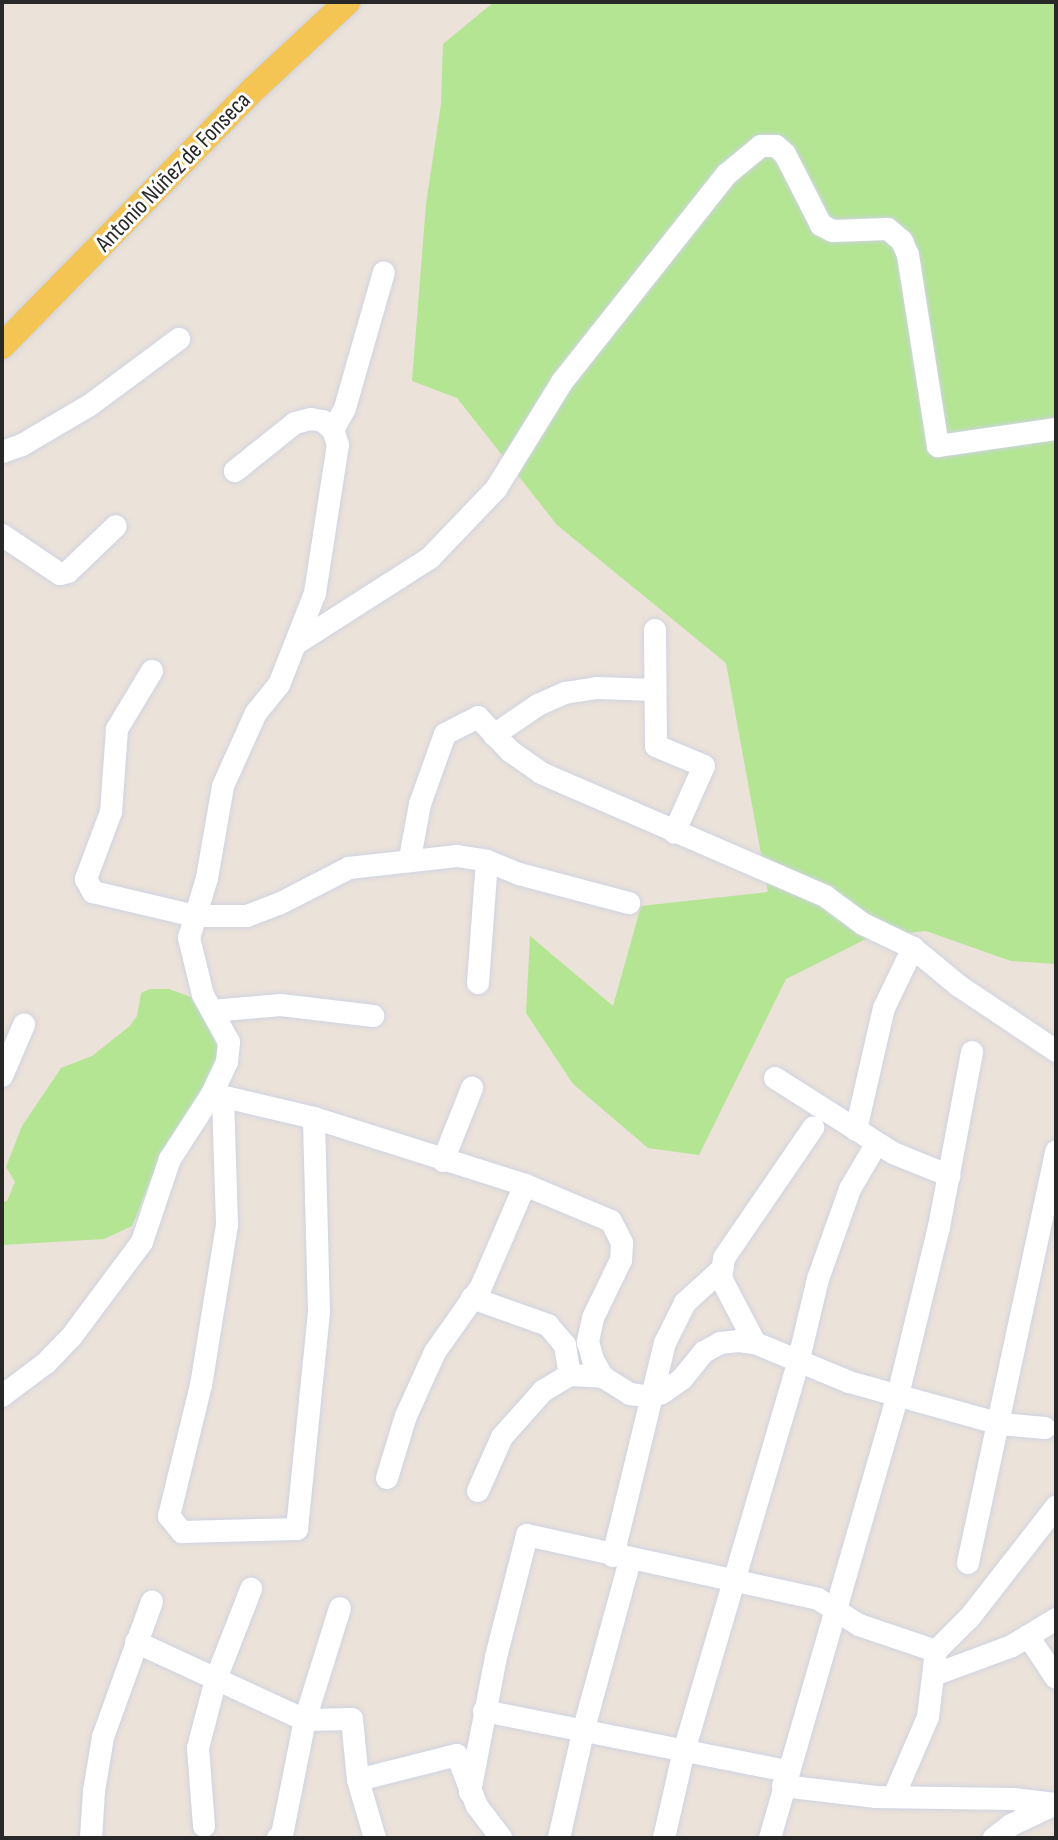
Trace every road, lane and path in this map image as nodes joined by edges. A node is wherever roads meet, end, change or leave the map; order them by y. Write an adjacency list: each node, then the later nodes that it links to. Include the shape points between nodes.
1 (347, 2): 4 (main road, Antonio Núñez de Fonseca, via 256,87)
2 (384, 272): 6 (street, via 345,408)
3 (179, 339): 7 (street, via 90,405)
4 (2, 346)
5 (1056, 429): 12 (street, via 938,446 902,241 888,229 840,232 821,225 785,154 776,146 761,146 727,174 562,382 496,489 430,558)
6 (333, 430): 8 (street, via 323,421 295,423); 12 (street, via 338,445 326,539)
7 (2, 452)
8 (235, 471)
9 (116, 526): 10 (street, via 60,574)
10 (2, 535)
11 (655, 630): 14 (street)
12 (297, 643): 20 (street, via 279,685 256,713 223,786)
13 (152, 671): 20 (street, via 117,729 111,812 86,879 93,892)
14 (655, 690): 15 (street, via 565,693); 16 (street, via 656,746 704,766)
15 (494, 735): 16 (street, via 541,773); 17 (street, via 478,717 445,734 420,804)
16 (674, 833): 21 (street, via 825,896 863,924)
17 (410, 858): 18 (street); 20 (street, via 349,868 247,916)
18 (487, 861): 19 (street); 22 (street)
19 (629, 903)
20 (195, 916): 23 (street, via 189,938)
21 (913, 948): 26 (street); 34 (street, via 884,1008)
22 (478, 983)
23 (212, 1011): 24 (street, via 281,1005); 31 (street, via 229,1042)
24 (373, 1016)
25 (24, 1025): 28 (street)
26 (1056, 1051)
27 (972, 1052): 38 (street)
28 (2, 1076)
29 (775, 1078): 34 (street)
30 (472, 1088): 37 (street)
31 (218, 1096): 32 (street); 32 (street, via 227,1225 201,1385 169,1516 182,1532 297,1529 319,1312); 47 (street, via 170,1159 142,1242 66,1343)
32 (314, 1118): 37 (street)
33 (813, 1128): 40 (street, via 733,1243)
34 (856, 1130): 35 (street)
35 (877, 1143): 38 (street); 43 (street, via 850,1189 818,1279)
36 (1056, 1151): 49 (street)
37 (443, 1161): 39 (street)
38 (950, 1176): 46 (street)
39 (525, 1185): 41 (street); 45 (street, via 611,1221 620,1235 621,1260 593,1318 588,1342)
40 (721, 1270): 42 (street); 48 (street, via 694,1292 677,1316)
41 (472, 1298): 44 (street, via 548,1325 565,1345); 51 (street, via 435,1352 406,1416)
42 (755, 1343): 43 (street); 48 (street, via 729,1341 711,1347 682,1379)
43 (798, 1363): 46 (street); 56 (street)
44 (570, 1375): 45 (street); 52 (street, via 543,1391 508,1428)
45 (603, 1377): 48 (street, via 620,1390)
46 (898, 1395): 49 (street); 60 (street)
47 (2, 1396)
48 (651, 1397): 54 (street)
49 (1000, 1424): 50 (street); 55 (street)
50 (1045, 1428)
51 (387, 1478)
52 (478, 1491)
53 (1056, 1507): 64 (street, via 970,1617)
54 (621, 1558): 56 (street); 68 (street, via 527,1535); 70 (street)
55 (968, 1563)
56 (732, 1581): 60 (street, via 818,1599); 71 (street)
57 (251, 1589): 67 (street)
58 (152, 1602): 63 (street)
59 (340, 1608): 69 (street)
60 (838, 1610): 64 (street, via 859,1625); 72 (street)
61 (1056, 1619): 62 (street)
62 (1028, 1636): 65 (street); 66 (street)
63 (136, 1642): 67 (street); 78 (street, via 103,1737)
64 (936, 1651): 65 (street)
65 (934, 1675): 75 (street, via 928,1717)
66 (1056, 1678)
67 (216, 1679): 69 (street); 77 (street, via 198,1748)
68 (484, 1711): 70 (street); 74 (street)
69 (305, 1720): 73 (street, via 352,1719); 79 (street)
70 (583, 1732): 71 (street); 82 (street)
71 (684, 1751): 72 (street); 83 (street)
72 (786, 1778): 75 (street); 84 (street)
73 (358, 1780): 74 (street, via 457,1755); 80 (street)
74 (470, 1792): 81 (street)
75 (894, 1796): 76 (street)
76 (1056, 1804): 85 (street)
77 (204, 1826)
78 (91, 1838)
79 (278, 1838)
80 (375, 1838)
81 (501, 1838)
82 (559, 1838)
83 (664, 1838)
84 (770, 1838)
85 (994, 1838)

